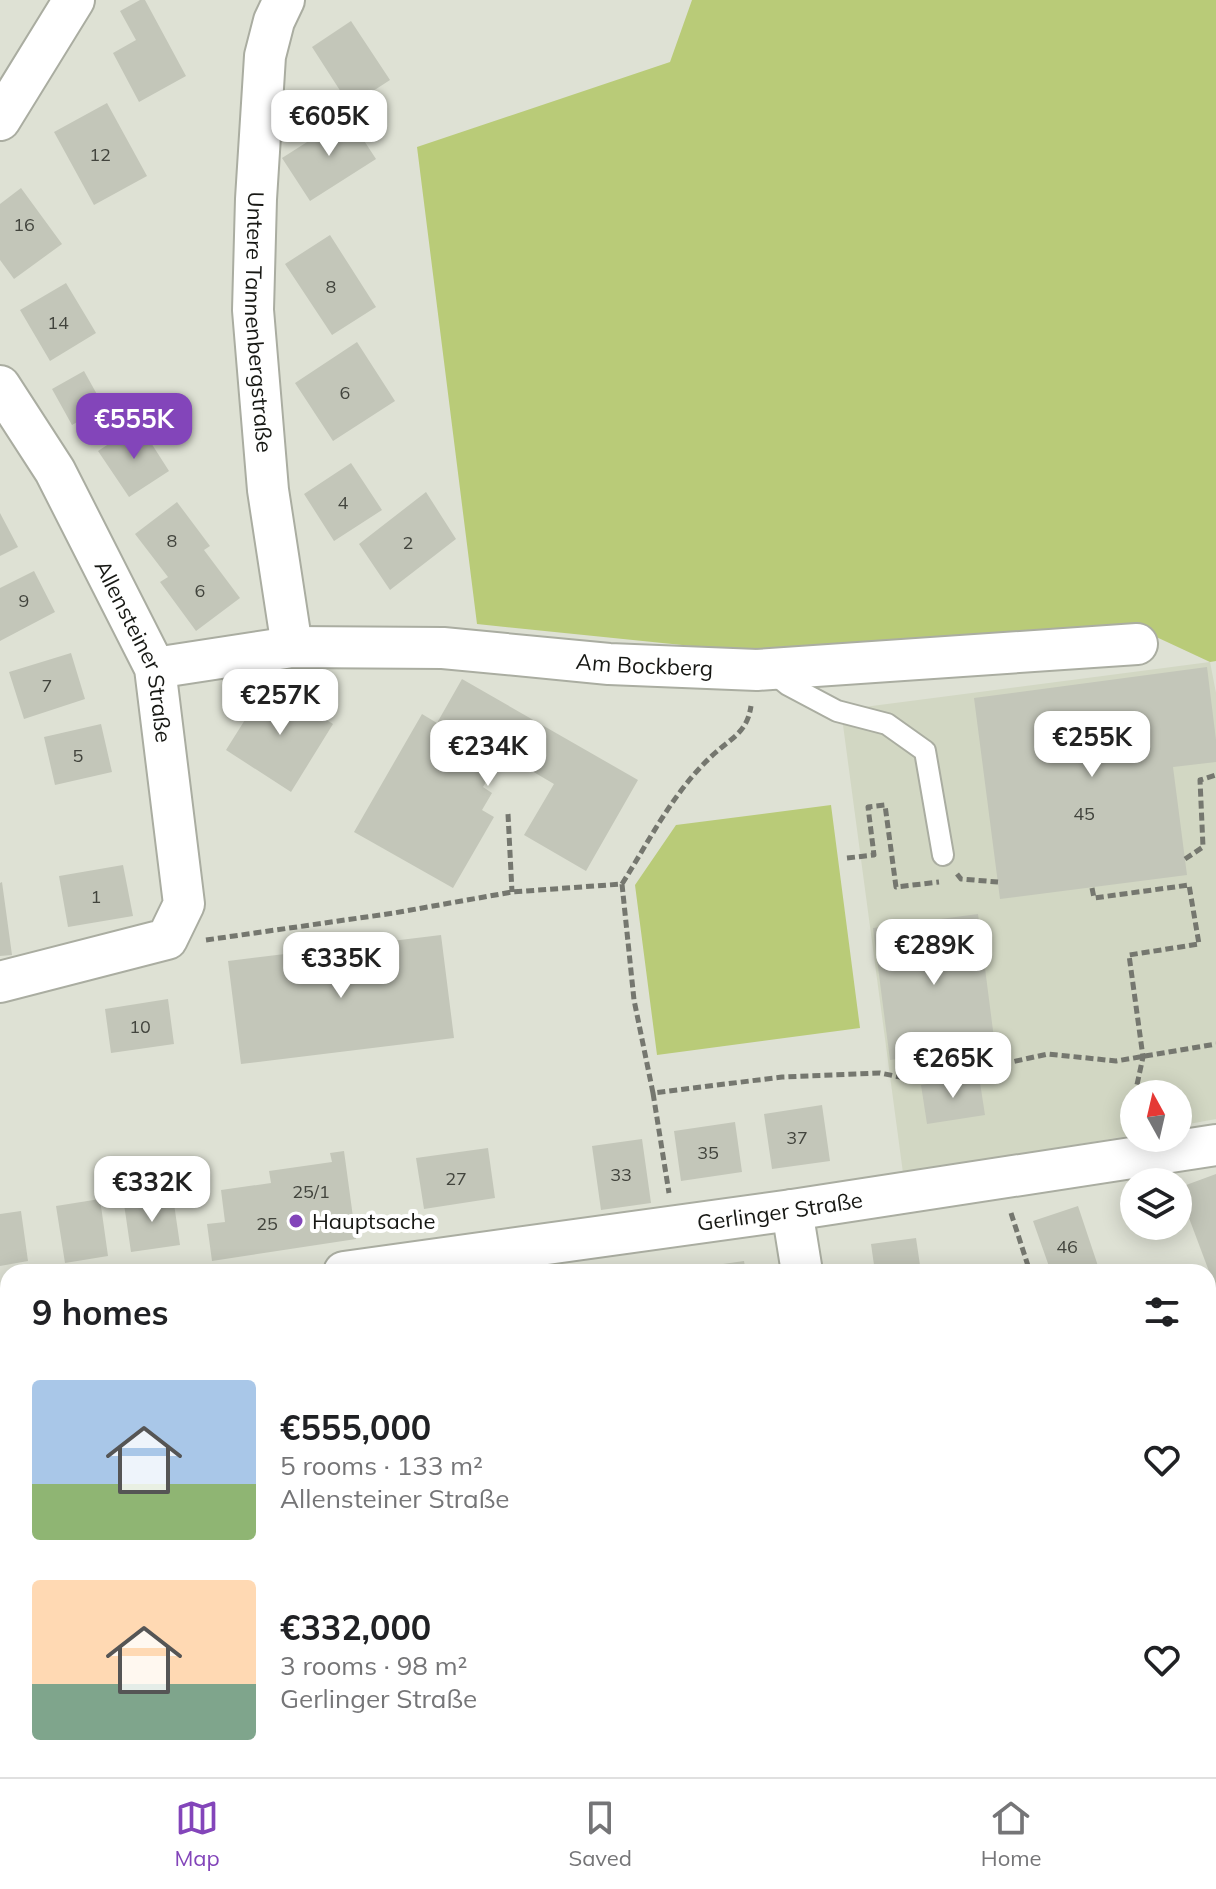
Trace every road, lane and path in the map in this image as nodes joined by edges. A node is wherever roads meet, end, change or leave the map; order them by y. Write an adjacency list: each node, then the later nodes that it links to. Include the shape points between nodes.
1 (74, 0): 3 (street)
2 (284, 0): 6 (street, Untere Tannenbergstraße, via 265,56 253,310 268,490)
3 (0, 120)
4 (0, 386): 7 (street, Allensteiner Straße, via 55,471)
5 (1137, 644): 8 (street, Am Bockberg)
6 (292, 647): 7 (street, Am Bockberg); 8 (street, Am Bockberg, via 443,648 609,664)
7 (155, 668): 19 (street, Allensteiner Straße, via 184,904)
8 (763, 670): 11 (lane, via 837,711 887,724 925,751); 16 (path, via 749,721 677,793)
9 (1216, 775): 13 (path, via 1200,780 1203,847)
10 (508, 814): 18 (path)
11 (943, 855): 14 (path)
12 (847, 858): 14 (path, via 874,855 868,807 885,805 896,887)
13 (1185, 859)
14 (961, 879): 15 (path)
15 (998, 882)
16 (622, 884): 18 (path); 24 (path, via 634,1000)
17 (1092, 888): 22 (path, via 1094,898 1189,885 1199,944 1129,955)
18 (512, 892): 19 (path, via 211,940)
19 (167, 939): 20 (street)
20 (0, 982)
21 (1216, 1044): 22 (path)
22 (1143, 1057): 23 (path); 24 (path, via 1116,1061 1048,1054 905,1078 880,1073 782,1077)
23 (1138, 1080)
24 (653, 1093): 28 (path)
25 (1216, 1145): 26 (street, Gerlinger Straße)
26 (1000, 1178): 27 (street, Gerlinger Straße); 31 (path)
27 (792, 1210): 28 (street, Gerlinger Straße); 30 (street)
28 (674, 1225): 29 (street, Gerlinger Straße)
29 (400, 1264)
30 (801, 1264)
31 (1027, 1264)

